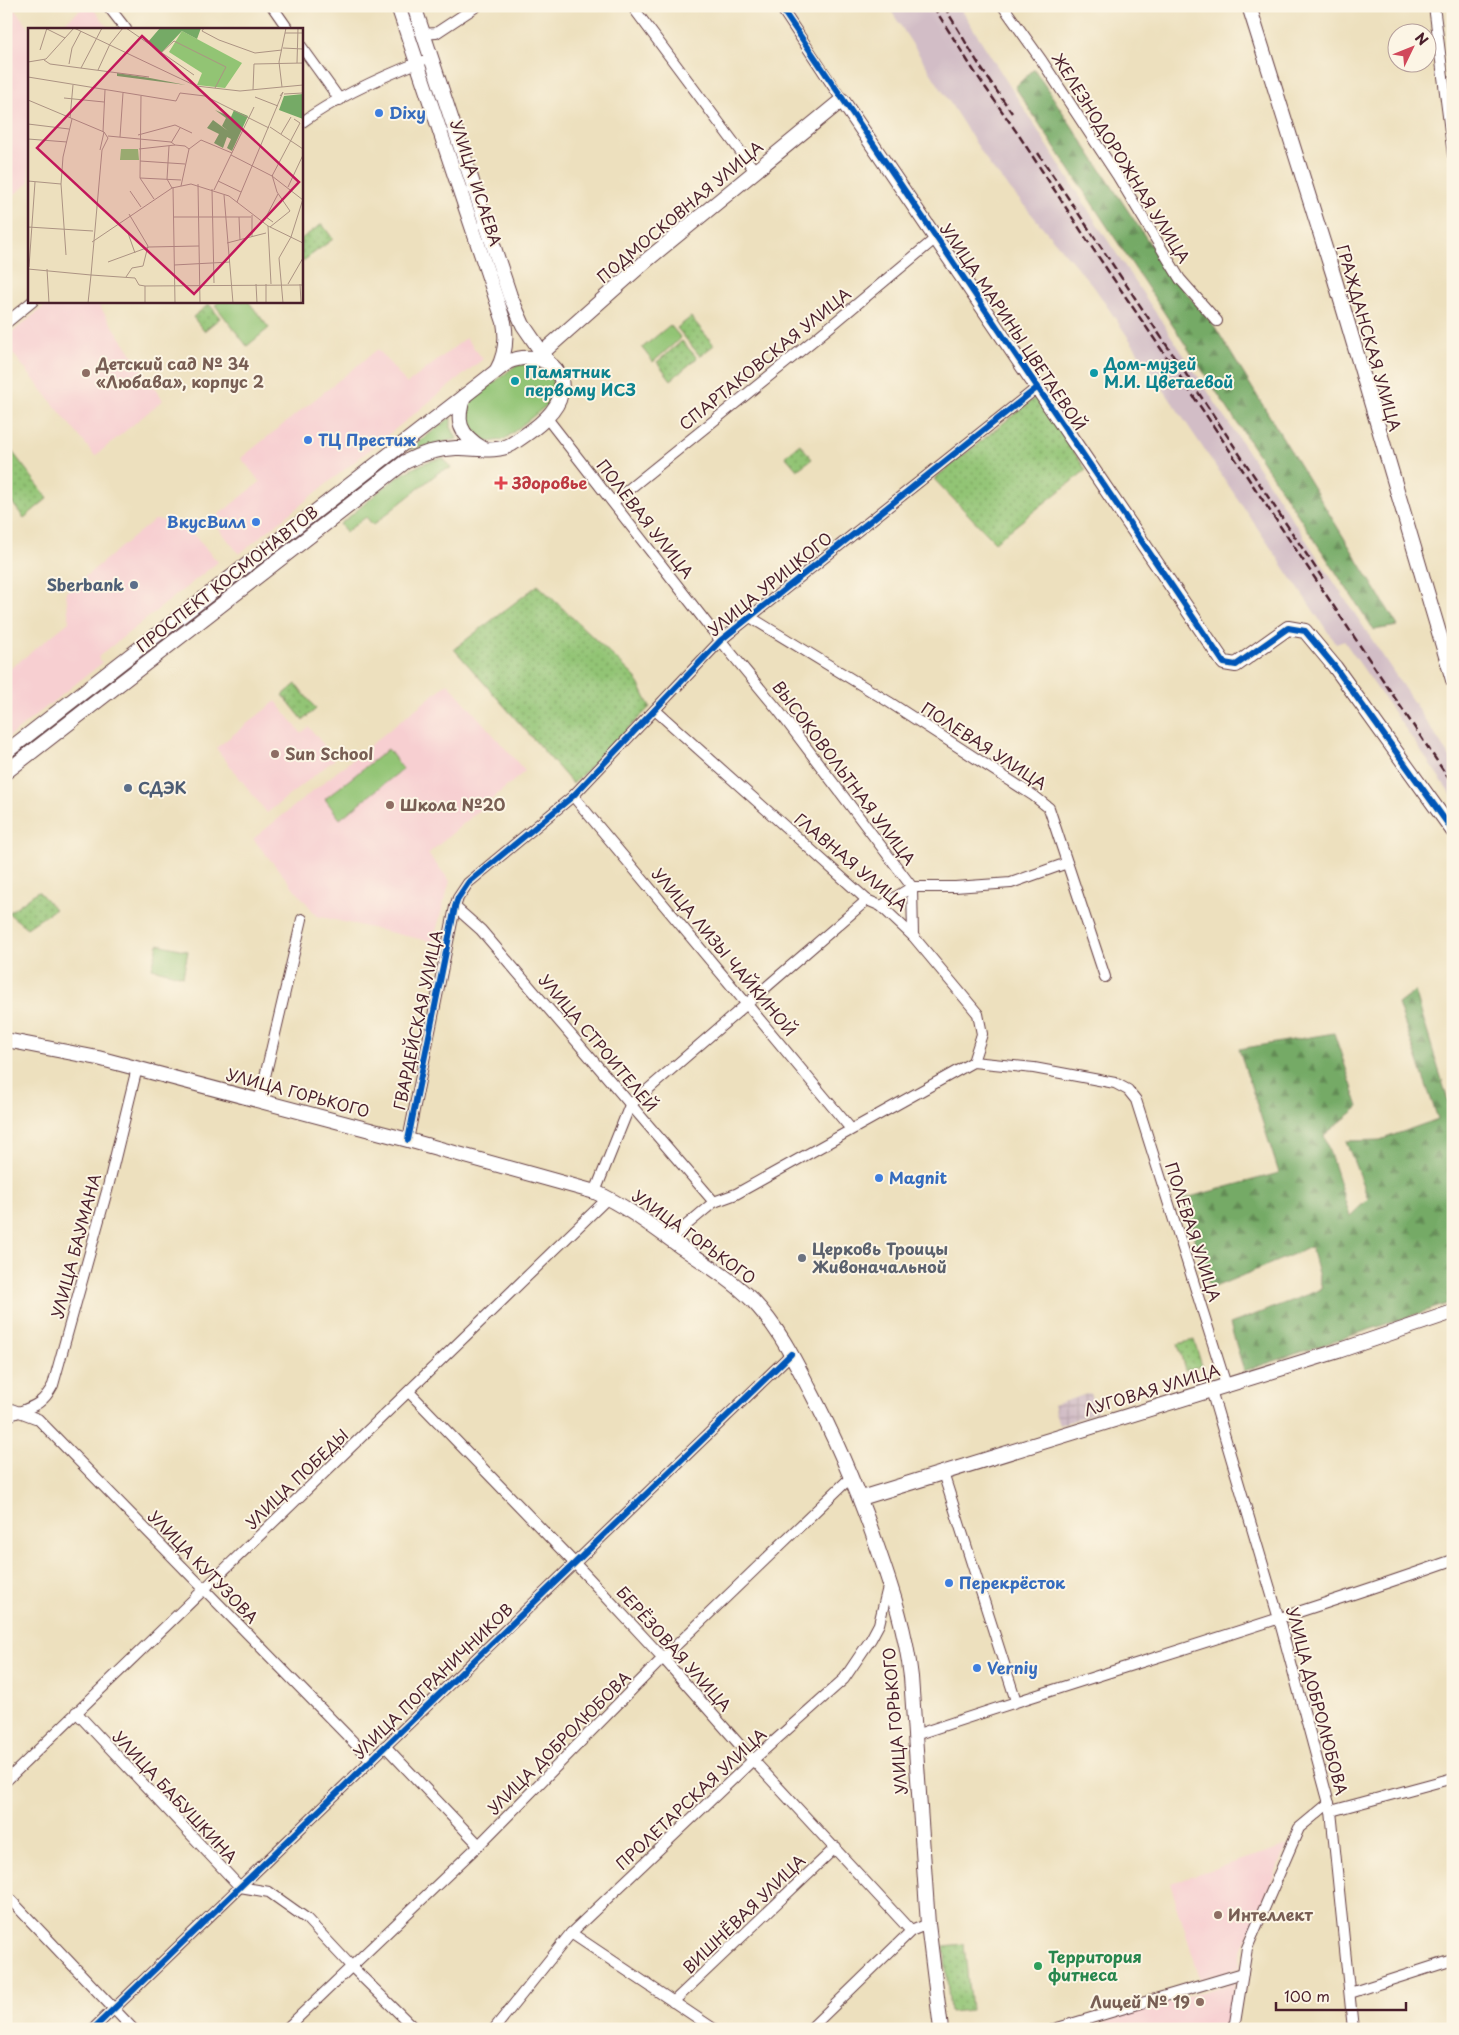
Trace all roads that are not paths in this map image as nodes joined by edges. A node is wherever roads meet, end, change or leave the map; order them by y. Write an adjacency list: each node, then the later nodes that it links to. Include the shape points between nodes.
1 (108, 6): 11 (street)
2 (272, 6): 12 (street)
3 (398, 6): 15 (main road, УЛИЦА ИСАЕВА)
4 (414, 6): 13 (main road, УЛИЦА ИСАЕВА)
5 (476, 6): 13 (street, via 436,33)
6 (632, 6): 20 (street)
7 (780, 6): 17 (street, УЛИЦА МАРИНЫ ЦВЕТАЕВОЙ)
8 (1003, 6): 23 (street, ЖЕЛЕЗНОДОРОЖНАЯ УЛИЦА, via 1117,175 1180,279)
9 (1249, 6): 34 (main road, ГРАЖДАНСКАЯ УЛИЦА, via 1332,270)
10 (1434, 6): 19 (street)
11 (125, 28)
12 (287, 28)
13 (423, 34): 15 (main road, УЛИЦА ИСАЕВА)
14 (302, 47): 16 (street)
15 (424, 60): 16 (street); 25 (main road, УЛИЦА ИСАЕВА, via 507,288 523,325); 26 (main road, УЛИЦА ИСАЕВА, via 504,322 504,355)
16 (340, 100): 18 (street)
17 (842, 100): 20 (main road, ПОДМОСКОВНАЯ УЛИЦА); 21 (main road, УЛИЦА МАРИНЫ ЦВЕТАЕВОЙ)
18 (302, 122)
19 (1453, 155)
20 (756, 171): 25 (main road, ПОДМОСКОВНАЯ УЛИЦА, via 624,280)
21 (936, 238): 27 (main road, УЛИЦА МАРИНЫ ЦВЕТАЕВОЙ); 31 (street, СПАРТАКОВСКАЯ УЛИЦА)
22 (31, 302): 24 (street)
23 (1218, 321)
24 (6, 323)
25 (545, 358): 26 (main road, ПРОСПЕКТ КОСМОНАВТОВ, via 522,356); 29 (main road, ПРОСПЕКТ КОСМОНАВТОВ, via 559,375 561,392)
26 (497, 370): 28 (main road, ПРОСПЕКТ КОСМОНАВТОВ)
27 (1038, 387): 32 (street, УЛИЦА УРИЦКОГО); 39 (main road, УЛИЦА МАРИНЫ ЦВЕТАЕВОЙ, via 1224,663 1236,665 1288,628 1305,632 1335,667)
28 (464, 396): 30 (main road, via 459,415 462,429 472,442); 36 (main road, ПРОСПЕКТ КОСМОНАВТОВ)
29 (546, 417): 30 (main road, ПРОСПЕКТ КОСМОНАВТОВ, via 505,447); 31 (street, ПОЛЕВАЯ УЛИЦА)
30 (483, 448): 37 (main road, ПРОСПЕКТ КОСМОНАВТОВ, via 440,450 405,462)
31 (613, 502): 33 (street, ПОЛЕВАЯ УЛИЦА)
32 (750, 617): 33 (street, УЛИЦА УРИЦКОГО); 40 (street, ПОЛЕВАЯ УЛИЦА, via 1034,796 1049,808)
33 (721, 640): 35 (street, УЛИЦА УРИЦКОГО); 41 (street, ВЫСОКОВОЛЬТНАЯ УЛИЦА)
34 (1453, 680)
35 (656, 710): 38 (street, УЛИЦА УРИЦКОГО); 42 (street, ГЛАВНАЯ УЛИЦА)
36 (6, 752)
37 (6, 772)
38 (573, 796): 44 (street, УЛИЦА УРИЦКОГО, via 468,883); 48 (street, УЛИЦА ЛИЗЫ ЧАЙКИНОЙ)
39 (1453, 831)
40 (1067, 863): 41 (street, via 1011,883); 47 (street, ПОЛЕВАЯ УЛИЦА)
41 (912, 887): 43 (street); 46 (street, ВЫСОКОВОЛЬТНАЯ УЛИЦА)
42 (867, 900): 43 (street, ГЛАВНАЯ УЛИЦА); 48 (street)
43 (881, 906): 46 (street, ГЛАВНАЯ УЛИЦА)
44 (455, 907): 53 (street, УЛИЦА СТРОИТЕЛЕЙ, via 481,930); 55 (street, ГВАРДЕЙСКАЯ УЛИЦА)
45 (302, 919): 52 (street)
46 (913, 936): 50 (street, ГЛАВНАЯ УЛИЦА, via 978,1014 982,1034)
47 (1105, 977)
48 (748, 1003): 53 (street); 54 (street, УЛИЦА ЛИЗЫ ЧАЙКИНОЙ)
49 (6, 1040): 51 (main road, УЛИЦА ГОРЬКОГО)
50 (973, 1062): 54 (street); 62 (street, ПОЛЕВАЯ УЛИЦА, via 1115,1083 1128,1090 1136,1100)
51 (137, 1068): 52 (main road, УЛИЦА ГОРЬКОГО); 66 (street, УЛИЦА БАУМАНА, via 54,1385 37,1406)
52 (259, 1102): 55 (main road, УЛИЦА ГОРЬКОГО)
53 (630, 1105): 56 (street); 58 (street, УЛИЦА СТРОИТЕЛЕЙ)
54 (851, 1129): 58 (street, via 736,1194)
55 (408, 1140): 56 (main road, УЛИЦА ГОРЬКОГО)
56 (595, 1192): 57 (main road, УЛИЦА ГОРЬКОГО)
57 (608, 1198): 59 (main road, УЛИЦА ГОРЬКОГО); 64 (street, УЛИЦА ПОБЕДЫ)
58 (714, 1202): 59 (street)
59 (670, 1239): 61 (main road, УЛИЦА ГОРЬКОГО, via 728,1279 753,1301 773,1324)
60 (1453, 1312): 62 (main road, ЛУГОВАЯ УЛИЦА)
61 (791, 1354): 68 (main road, УЛИЦА ГОРЬКОГО); 71 (street, УЛИЦА ПОГРАНИЧНИКОВ)
62 (1226, 1385): 63 (main road, ЛУГОВАЯ УЛИЦА)
63 (1211, 1390): 67 (main road, ЛУГОВАЯ УЛИЦА); 74 (street, УЛИЦА ДОБРОЛЮБОВА)
64 (410, 1392): 71 (street, БЕРЁЗОВАЯ УЛИЦА); 73 (street, УЛИЦА ПОБЕДЫ)
65 (6, 1408): 66 (street, УЛИЦА КУТУЗОВА)
66 (11, 1415): 73 (street, УЛИЦА КУТУЗОВА, via 38,1419)
67 (943, 1473): 69 (main road, ЛУГОВАЯ УЛИЦА); 76 (street)
68 (852, 1476): 69 (main road, УЛИЦА ГОРЬКОГО); 75 (street, УЛИЦА ДОБРОЛЮБОВА)
69 (860, 1498): 72 (main road, УЛИЦА ГОРЬКОГО)
70 (1453, 1560): 74 (street)
71 (575, 1564): 75 (street, БЕРЁЗОВАЯ УЛИЦА); 79 (street, УЛИЦА ПОГРАНИЧНИКОВ)
72 (889, 1582): 78 (main road, УЛИЦА ГОРЬКОГО, via 908,1643); 81 (street, ПРОЛЕТАРСКАЯ УЛИЦА, via 879,1624 844,1678)
73 (204, 1589): 77 (street, УЛИЦА ПОБЕДЫ); 80 (street, УЛИЦА КУТУЗОВА)
74 (1279, 1619): 76 (street); 84 (street, УЛИЦА ДОБРОЛЮБОВА)
75 (664, 1658): 81 (street, БЕРЁЗОВАЯ УЛИЦА); 85 (street, УЛИЦА ДОБРОЛЮБОВА)
76 (1016, 1701): 78 (street)
77 (76, 1712): 83 (street, УЛИЦА ПОБЕДЫ); 87 (street, УЛИЦА БАБУШКИНА)
78 (916, 1734): 89 (main road, УЛИЦА ГОРЬКОГО)
79 (385, 1746): 80 (street, УЛИЦА ПОГРАНИЧНИКОВ); 85 (street)
80 (371, 1760): 87 (street, УЛИЦА ПОГРАНИЧНИКОВ)
81 (753, 1760): 86 (street, БЕРЁЗОВАЯ УЛИЦА); 91 (street, ПРОЛЕТАРСКАЯ УЛИЦА)
82 (1453, 1778): 84 (street)
83 (6, 1781)
84 (1330, 1807): 94 (street, via 1299,1828 1247,1948); 95 (street, УЛИЦА ДОБРОЛЮБОВА)
85 (479, 1845): 93 (street, УЛИЦА ДОБРОЛЮБОВА)
86 (836, 1847): 90 (street, БЕРЁЗОВАЯ УЛИЦА); 96 (street, ВИШНЁВАЯ УЛИЦА)
87 (240, 1887): 93 (street, УЛИЦА БАБУШКИНА, via 269,1892 292,1907); 97 (street, УЛИЦА ПОГРАНИЧНИКОВ)
88 (6, 1895): 97 (street)
89 (928, 1924): 90 (street); 105 (main road, УЛИЦА ГОРЬКОГО)
90 (911, 1931): 104 (street)
91 (571, 1933): 96 (street); 102 (street, ПРОЛЕТАРСКАЯ УЛИЦА)
92 (1453, 1960): 95 (street)
93 (351, 1966): 100 (street, УЛИЦА ДОБРОЛЮБОВА); 101 (street, УЛИЦА БАБУШКИНА)
94 (1243, 1973): 106 (street); 107 (street)
95 (1350, 1993): 108 (street, УЛИЦА ДОБРОЛЮБОВА)
96 (673, 2002): 103 (street)
97 (114, 2008): 98 (street, УЛИЦА ПОГРАНИЧНИКОВ); 99 (street)
98 (93, 2029)
99 (134, 2029)
100 (286, 2029)
101 (415, 2029)
102 (494, 2029)
103 (714, 2029)
104 (810, 2029)
105 (940, 2029)
106 (1054, 2029)
107 (1234, 2029)
108 (1353, 2029)

